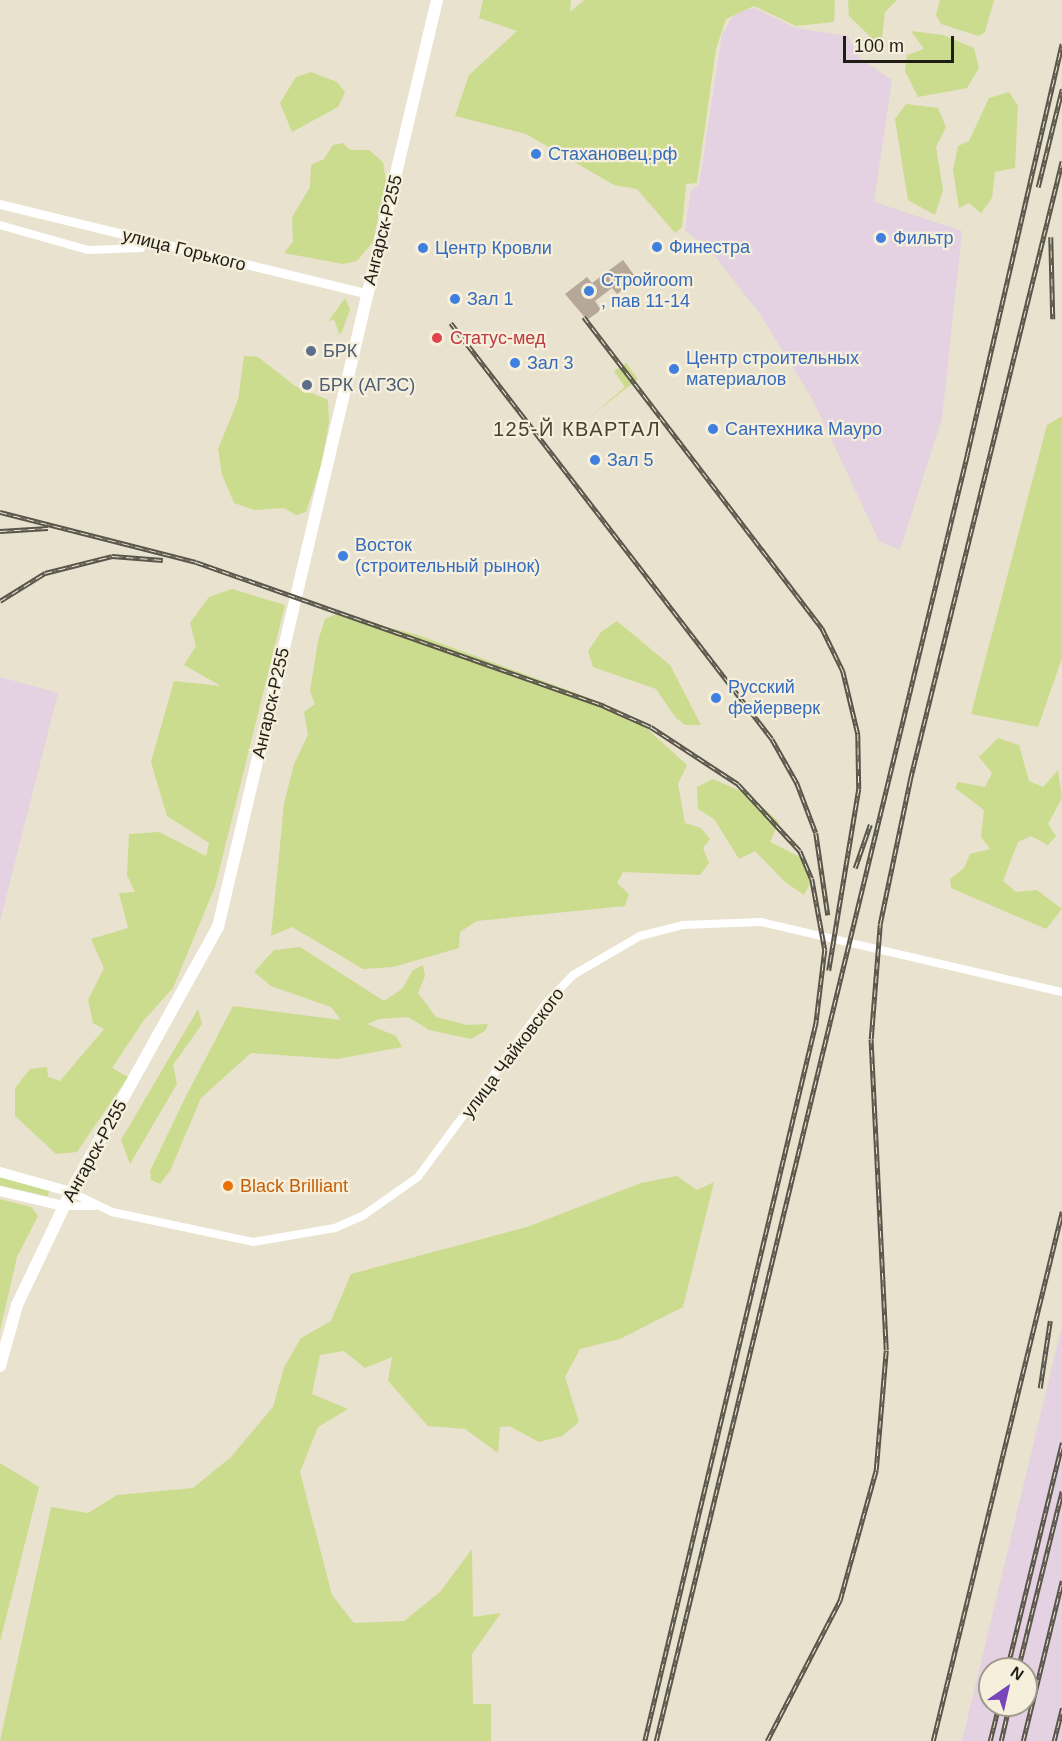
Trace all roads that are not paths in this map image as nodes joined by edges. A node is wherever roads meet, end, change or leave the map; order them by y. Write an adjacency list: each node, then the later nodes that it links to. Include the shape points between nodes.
1 (437, 0): 5 (main road, Ангарск-Р255)
2 (0, 204): 4 (street, улица Горького)
3 (0, 225): 4 (street, via 88,250 102,246 141,248)
4 (146, 240): 5 (street, улица Горького)
5 (368, 294): 9 (main road, Ангарск-Р255, via 218,927)
6 (1062, 992): 11 (street, улица Чайковского, via 761,922 713,921 658,931 602,955 547,1002 418,1177 390,1199 334,1228 253,1242)
7 (0, 1172): 9 (main road, улица Чайковского)
8 (0, 1191): 10 (main road, улица Чайковского)
9 (70, 1192): 10 (main road, Ангарск-Р255); 11 (street, улица Чайковского)
10 (64, 1206): 11 (street, улица Чайковского); 12 (main road, Ангарск-Р255, via 17,1305)
11 (95, 1206)
12 (0, 1366)

